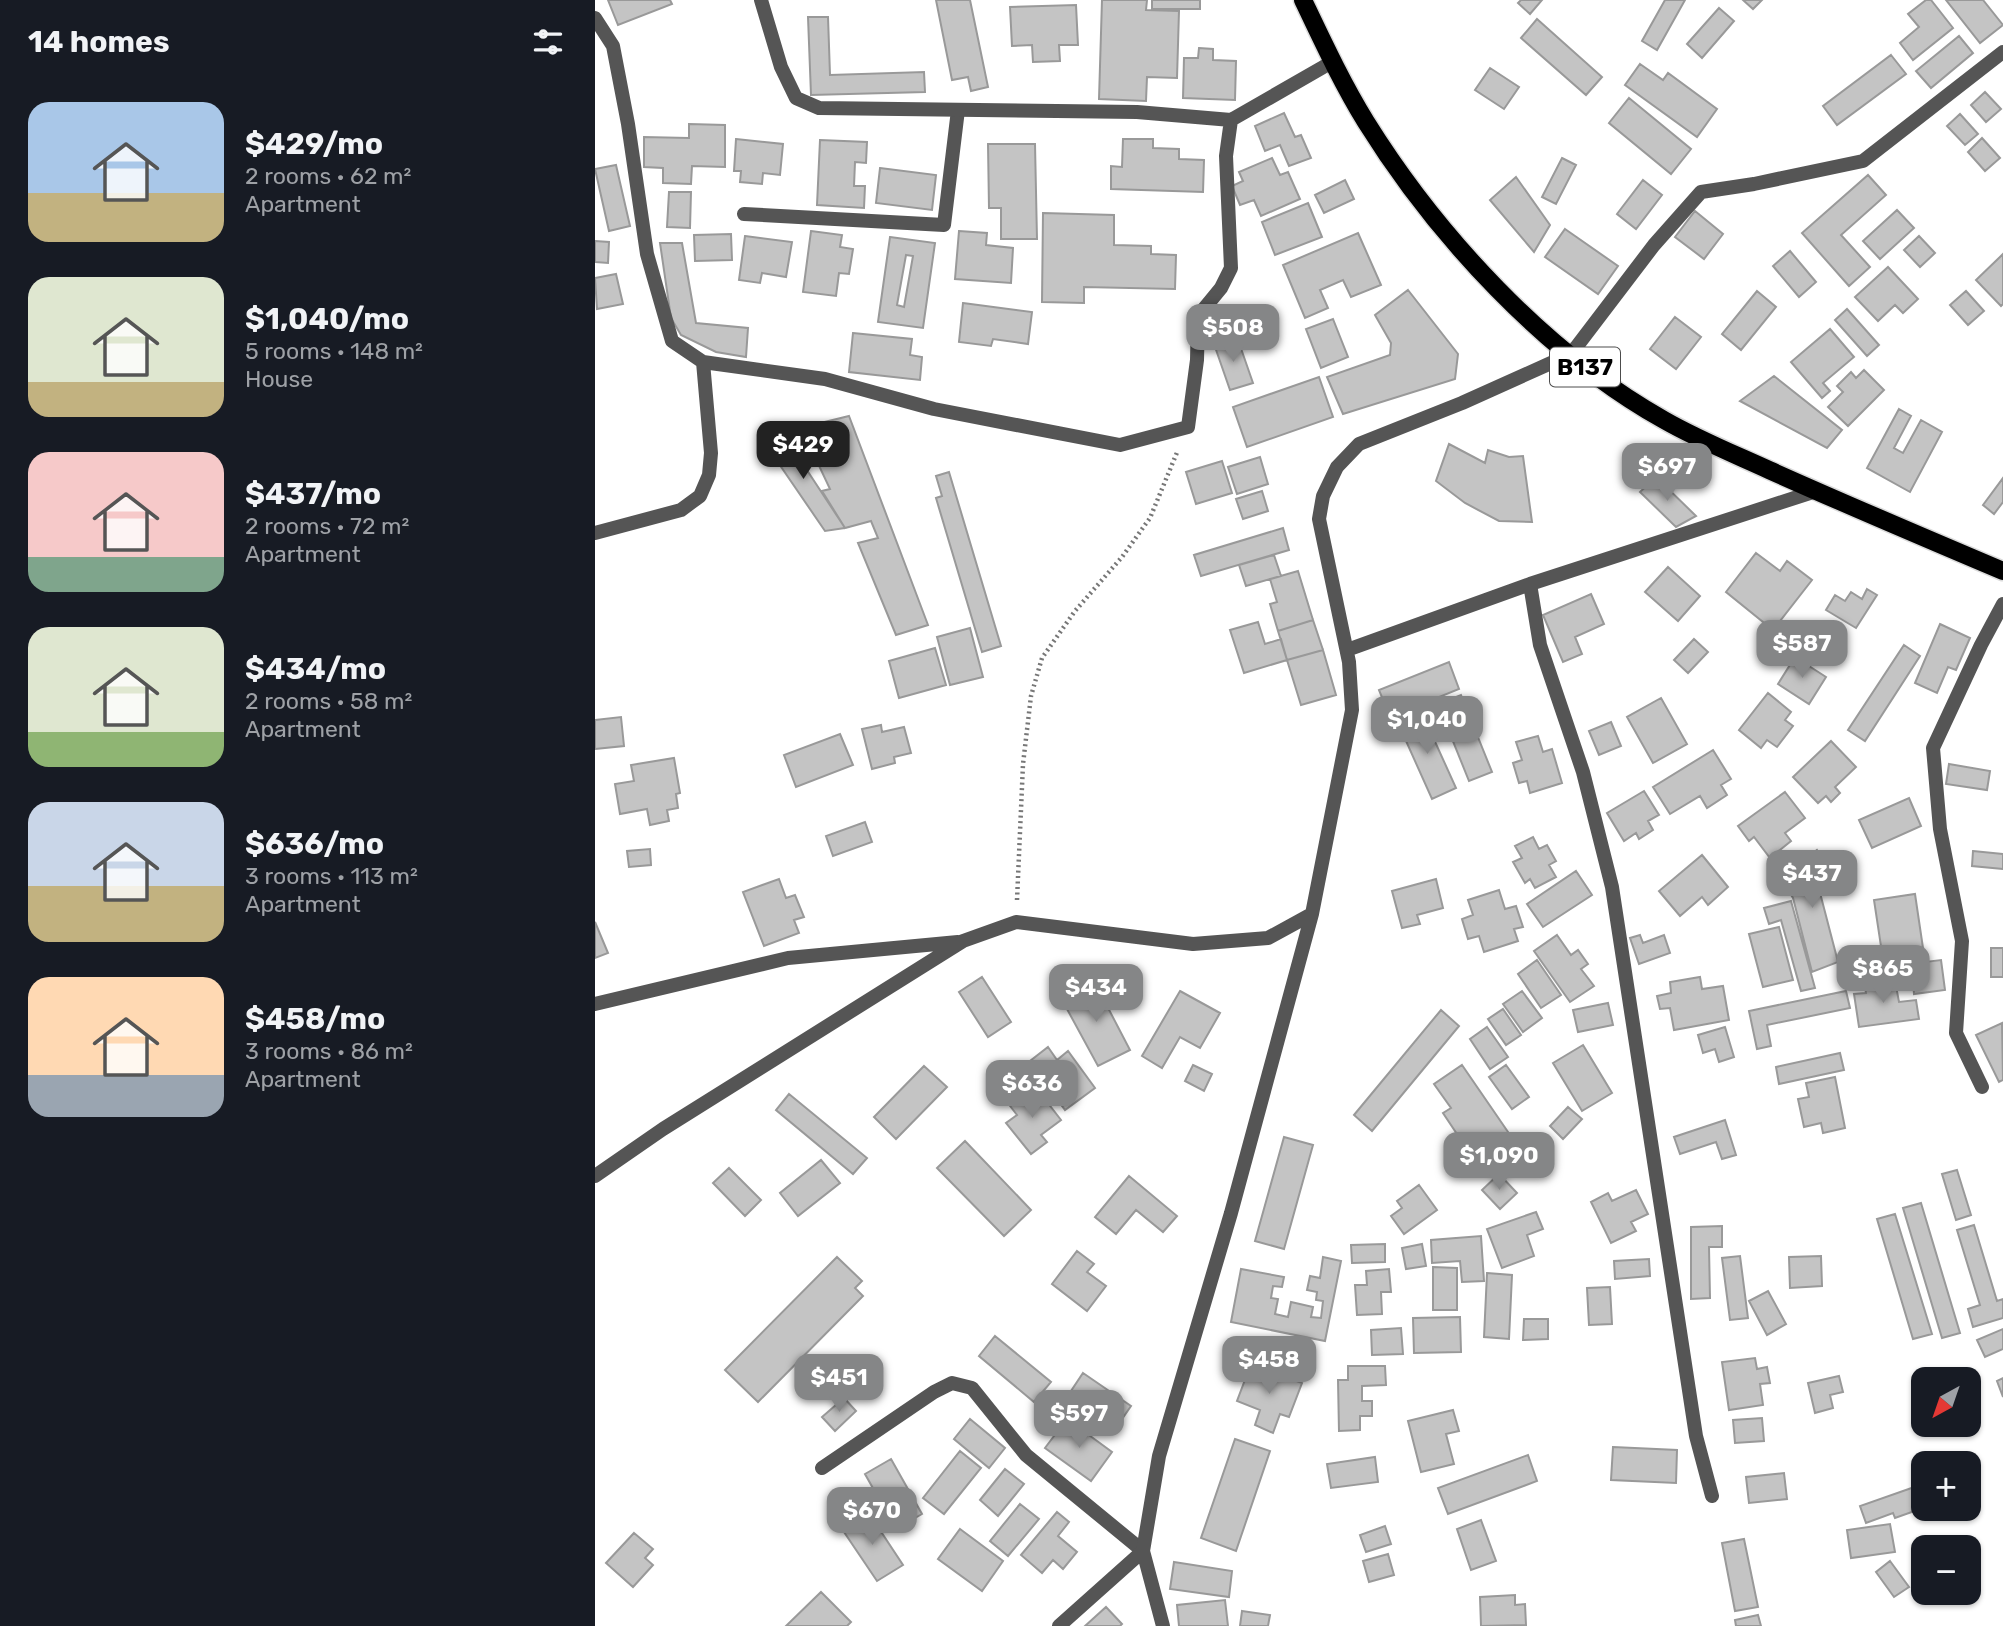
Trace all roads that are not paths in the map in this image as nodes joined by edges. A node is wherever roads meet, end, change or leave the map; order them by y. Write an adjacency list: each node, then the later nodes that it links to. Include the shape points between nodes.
1 (761, 0): 6 (street, via 781,67 796,98 820,108)
2 (1303, 0): 5 (main road, B137)
3 (595, 18): 10 (street, via 613,46 647,254 672,341)
4 (2003, 52): 9 (street, via 1863,161 1701,192)
5 (1332, 62): 7 (street); 9 (main road, B137, via 1366,122 1458,246 1518,312)
6 (958, 110): 7 (street, via 1137,113); 8 (street, via 944,225)
7 (1231, 120): 10 (street, via 1226,156 1231,268 1198,316 1188,427 1120,445 934,409 825,379)
8 (744, 214)
9 (1571, 354): 11 (main road, B137, via 1598,378 1664,420); 16 (street, via 1359,444 1336,467 1319,519)
10 (703, 362): 12 (street, via 711,453 709,475 700,496 681,510)
11 (1816, 491): 13 (main road, B137); 14 (street)
12 (595, 533)
13 (2003, 571)
14 (1530, 584): 16 (street); 23 (street, via 1541,645 1583,772 1612,887 1696,1436)
15 (2003, 604): 20 (street, via 1933,748 1940,829 1962,941 1956,1033)
16 (1347, 650): 17 (street, via 1352,710)
17 (1312, 914): 18 (street, via 1268,938 1193,944 1016,922); 24 (street, via 1159,1456)
18 (963, 941): 19 (street, via 788,958); 21 (street)
19 (595, 1004)
20 (1982, 1087)
21 (595, 1176)
22 (822, 1468): 24 (street, via 951,1382 972,1388 1026,1455)
23 (1711, 1496)
24 (1143, 1551): 25 (street); 26 (street)
25 (1059, 1626)
26 (1163, 1626)

